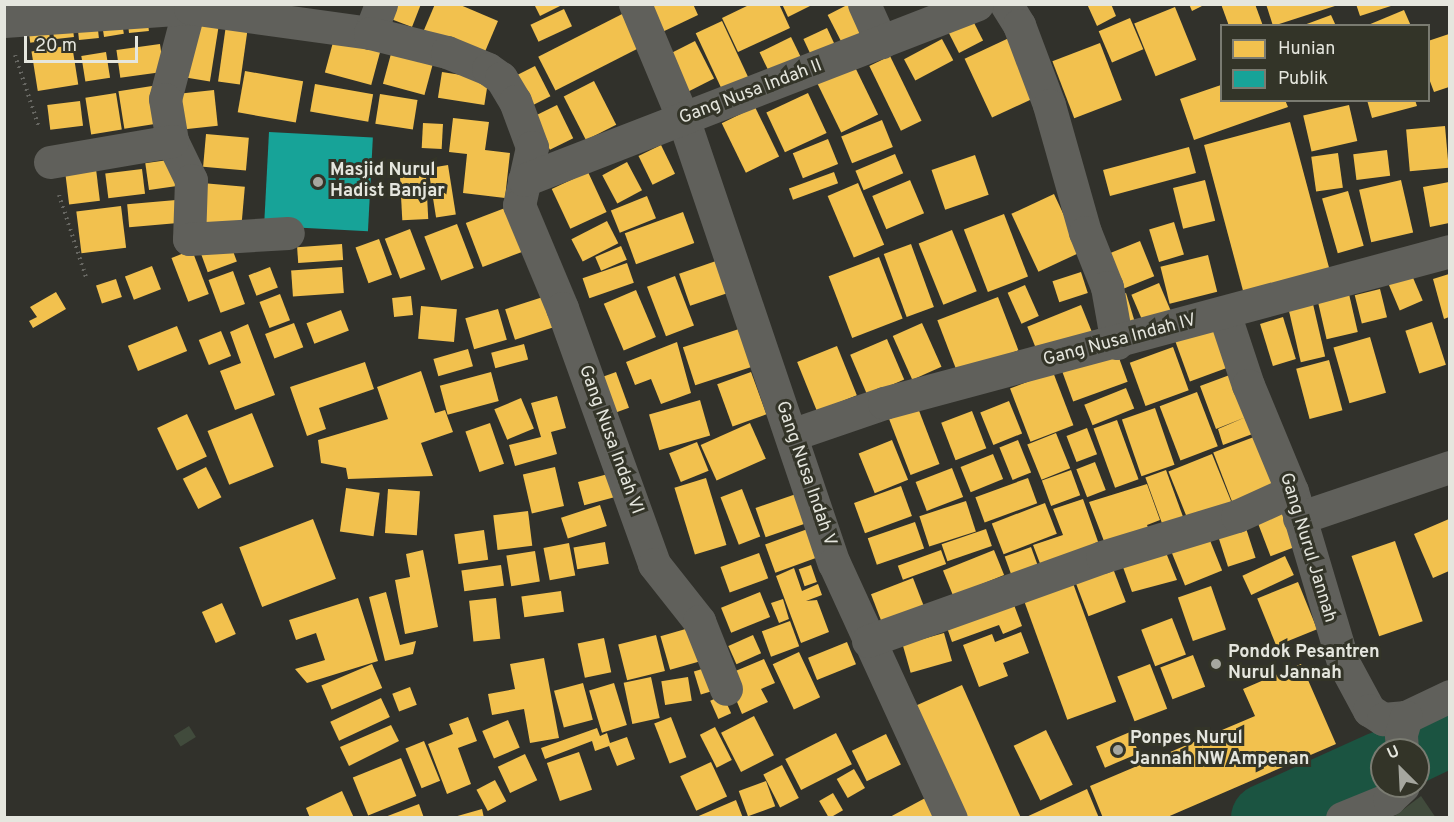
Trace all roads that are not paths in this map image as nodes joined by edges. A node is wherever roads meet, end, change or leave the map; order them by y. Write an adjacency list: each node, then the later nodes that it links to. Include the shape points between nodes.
1 (635, 4): 9 (street, Gang Nusa Indah V)
2 (864, 4): 8 (street)
3 (977, 4): 8 (street, Gang Nusa Indah II)
4 (1006, 4): 16 (street, via 1018,25 1048,105 1085,232 1107,287)
5 (190, 6): 6 (street, Gang Nusa Indah VI); 7 (street, Gang Nusa Indah VI); 10 (street, via 165,99)
6 (376, 19): 12 (street, Gang Nusa Indah VI, via 501,78 515,101 532,147)
7 (4, 21)
8 (881, 42): 9 (street, Gang Nusa Indah II)
9 (684, 121): 12 (street, Gang Nusa Indah II, via 643,131); 17 (street, Gang Nusa Indah V)
10 (172, 141): 11 (street); 13 (street, via 191,180 189,239)
11 (50, 162)
12 (524, 180): 21 (street, Gang Nusa Indah VI, via 519,205 562,308 654,564 699,621)
13 (288, 233)
14 (1449, 251): 15 (street, Gang Nusa Indah IV)
15 (1224, 313): 16 (street, Gang Nusa Indah IV); 19 (street, Gang Nurul Jannah)
16 (1117, 343): 17 (street, Gang Nusa Indah IV, via 884,403)
17 (791, 435): 20 (street, Gang Nusa Indah V, via 834,563)
18 (1449, 467): 19 (street)
19 (1295, 504): 20 (street, via 1237,516 1102,557); 23 (street, Gang Nurul Jannah, via 1343,662 1369,710)
20 (868, 640): 25 (street, Gang Nusa Indah V)
21 (726, 689)
22 (1449, 696): 23 (street)
23 (1403, 734)
24 (1390, 798): 26 (street)
25 (951, 818)
26 (1342, 818)

